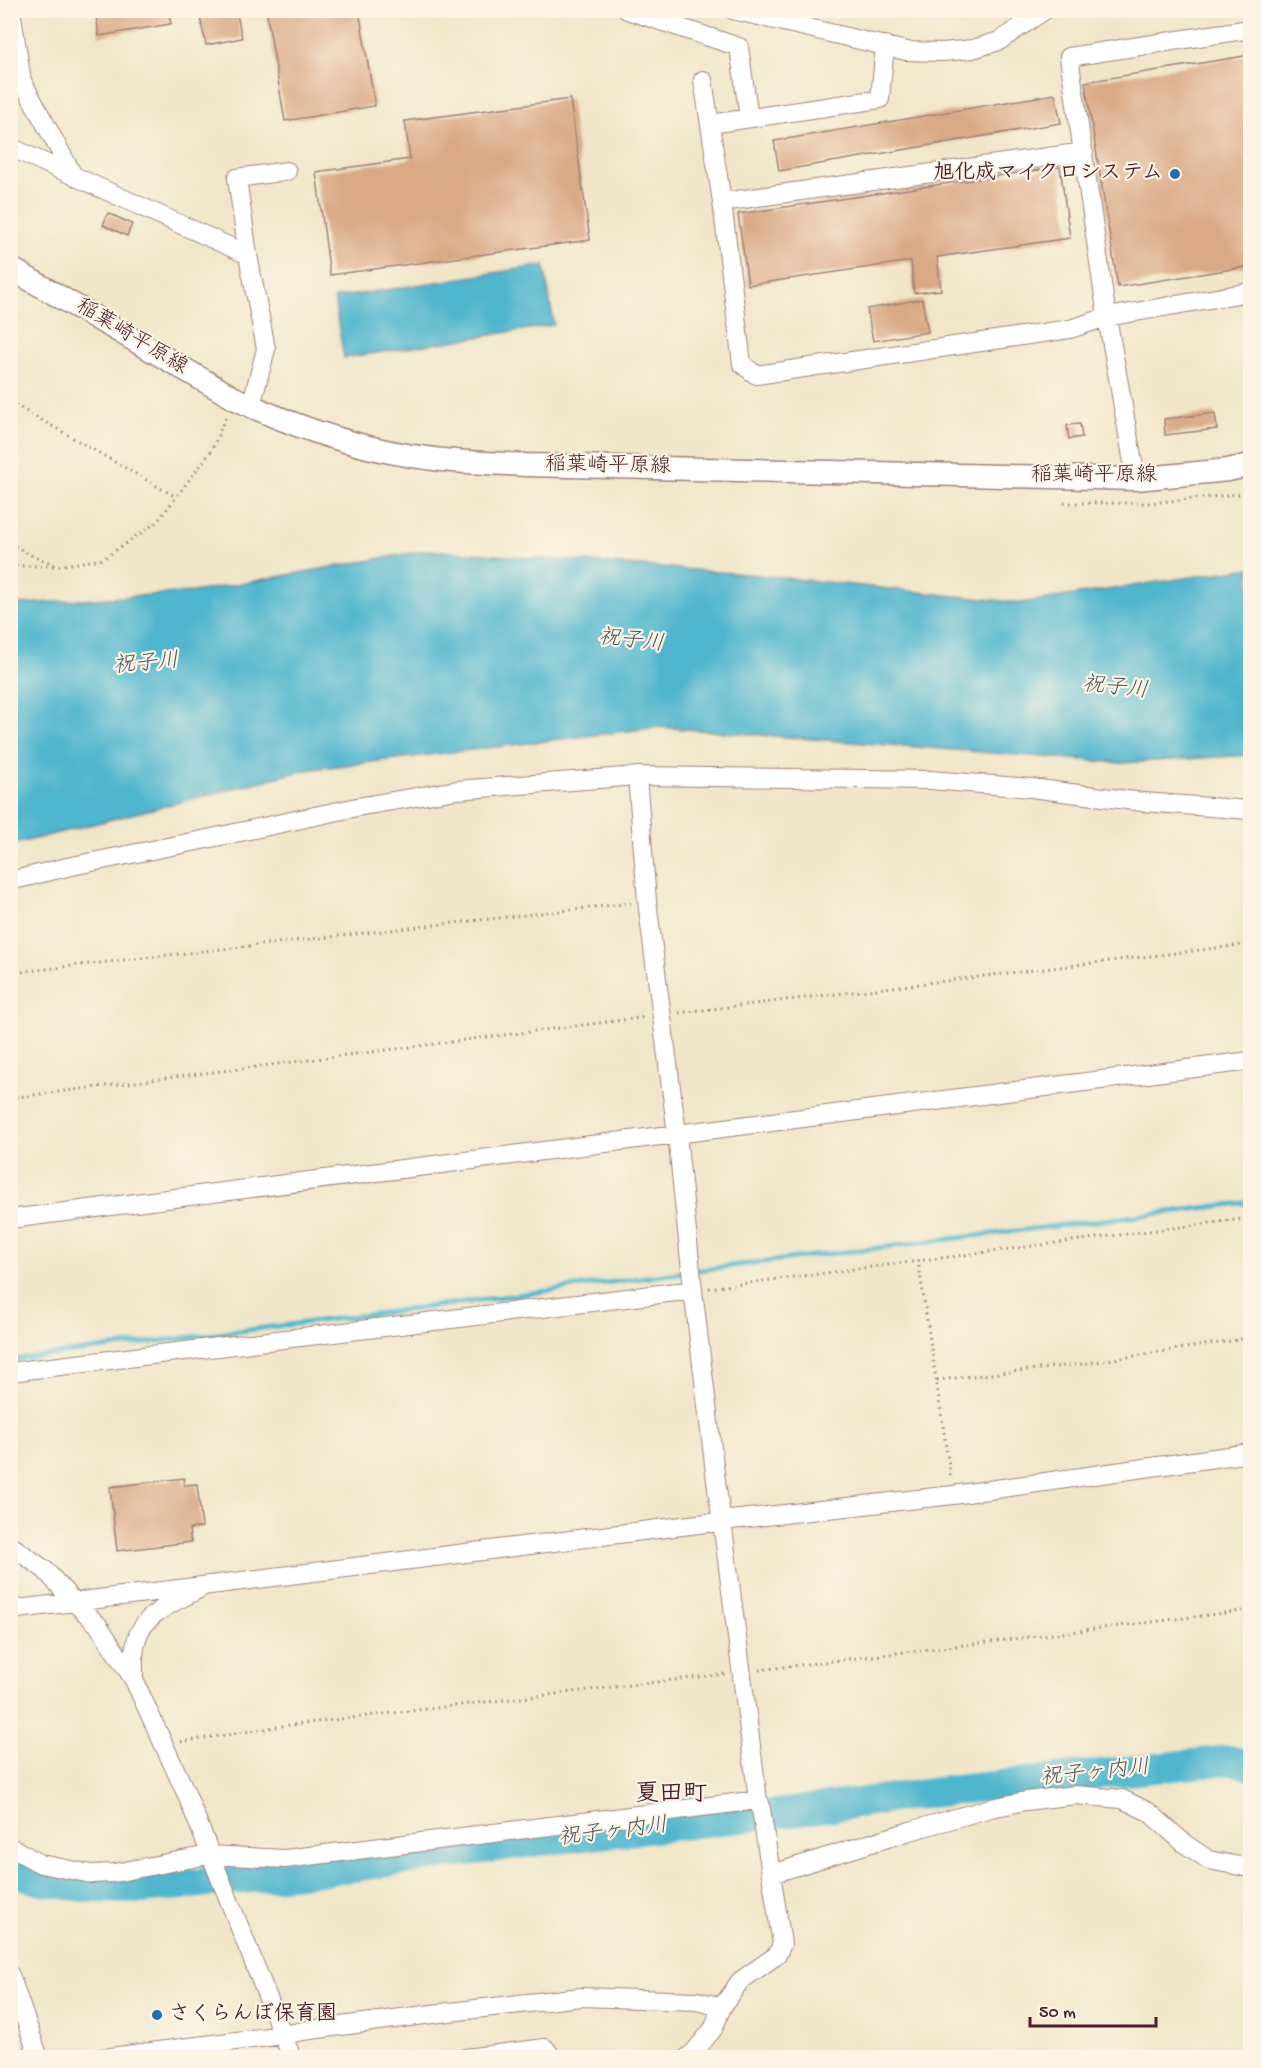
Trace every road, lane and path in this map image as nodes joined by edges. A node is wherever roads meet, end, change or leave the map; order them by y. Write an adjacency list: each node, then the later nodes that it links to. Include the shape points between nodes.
1 (11, 10): 13 (street, via 22,81)
2 (627, 10): 8 (street, via 739,47)
3 (733, 10): 6 (street)
4 (1045, 10): 6 (street, via 999,41 974,49 906,51)
5 (1251, 30): 11 (street, via 1069,57)
6 (885, 45): 8 (street, via 880,99)
7 (703, 80): 9 (street)
8 (749, 118): 9 (street)
9 (710, 124): 14 (street)
10 (10, 147): 13 (street)
11 (1083, 152): 14 (street); 18 (street)
12 (287, 171): 15 (street, via 237,178)
13 (73, 175): 15 (street)
14 (722, 202): 18 (street, via 742,364 756,375 1070,329)
15 (248, 255): 20 (street, via 266,349)
16 (10, 268): 20 (main road, 稲葉崎平原線)
17 (1251, 292): 18 (street)
18 (1107, 317): 22 (street)
19 (10, 402): 24 (path)
20 (242, 402): 22 (main road, 稲葉崎平原線, via 312,430 380,450 434,459 526,465); 24 (path)
21 (1251, 465): 22 (main road, 稲葉崎平原線)
22 (1136, 479)
23 (1251, 494): 25 (path, via 1151,503)
24 (176, 497): 28 (path, via 157,522 103,559)
25 (1064, 503)
26 (10, 543): 28 (path)
27 (10, 566): 28 (path)
28 (58, 566)
29 (637, 776): 30 (street, via 930,780); 31 (street, via 457,790 357,807); 32 (street)
30 (1251, 810)
31 (10, 881)
32 (648, 901): 34 (path); 35 (street)
33 (1251, 944): 35 (path)
34 (10, 973)
35 (661, 1015): 37 (path); 38 (street)
36 (1251, 1061): 38 (street)
37 (10, 1098)
38 (677, 1134): 40 (street); 42 (street)
39 (1251, 1218): 41 (path)
40 (10, 1220)
41 (918, 1260): 42 (path); 45 (path)
42 (693, 1287): 44 (street); 48 (street)
43 (1251, 1338): 45 (path, via 1082,1364)
44 (10, 1372)
45 (937, 1380): 47 (path)
46 (1251, 1454): 47 (street)
47 (953, 1495): 48 (street)
48 (722, 1521): 50 (street); 54 (street)
49 (10, 1545): 51 (street, via 45,1570)
50 (206, 1586): 51 (street); 55 (street, via 149,1617 135,1642)
51 (73, 1601): 52 (street); 55 (street, via 98,1625)
52 (10, 1610)
53 (1251, 1610): 54 (path)
54 (741, 1672): 56 (path, via 282,1726); 57 (street)
55 (134, 1680): 56 (street)
56 (165, 1744): 59 (street)
57 (759, 1801): 59 (street, via 285,1859); 61 (street)
58 (13, 1856): 59 (street, via 91,1874)
59 (210, 1858): 64 (street)
60 (1251, 1868): 61 (street, via 1209,1860 1149,1812 1122,1799 1075,1795 992,1808)
61 (772, 1875): 63 (street, via 782,1944 777,1955 740,1981)
62 (10, 1975): 67 (street)
63 (722, 2007): 64 (street, via 697,2001 581,1998); 72 (street, via 713,2029)
64 (283, 2036): 65 (street); 69 (street)
65 (171, 2053): 66 (street)
66 (127, 2056): 68 (street)
67 (39, 2058)
68 (103, 2058)
69 (292, 2058)
70 (465, 2058): 71 (street, via 545,2048)
71 (553, 2058)
72 (687, 2058)

